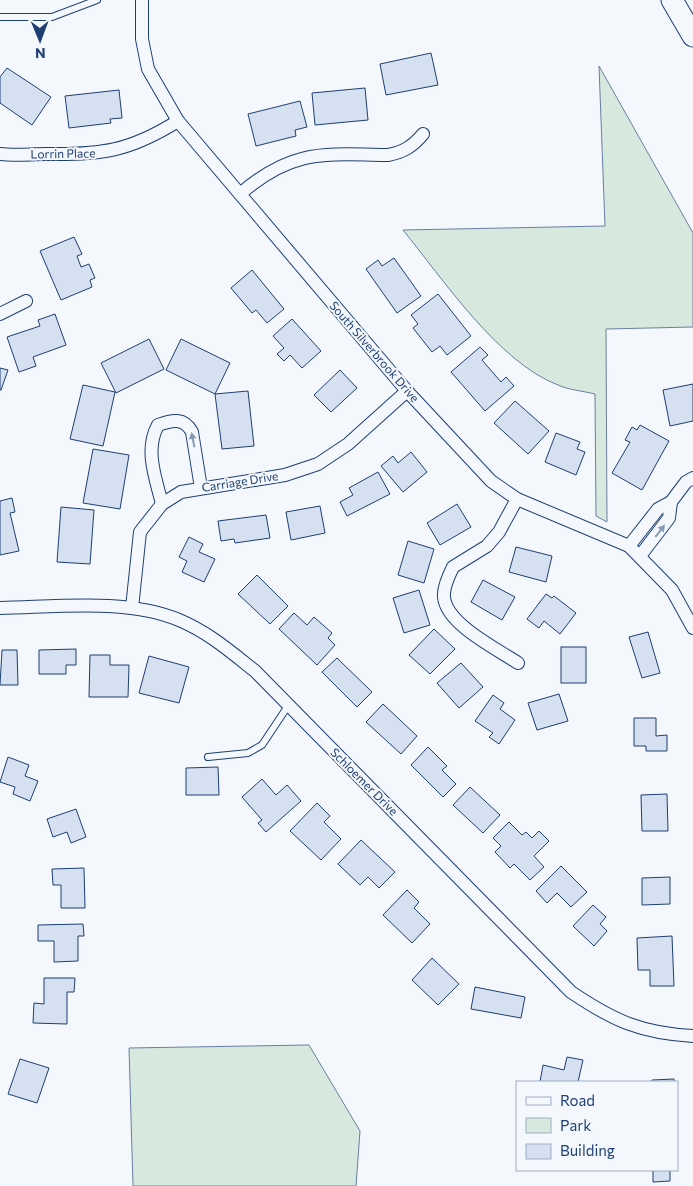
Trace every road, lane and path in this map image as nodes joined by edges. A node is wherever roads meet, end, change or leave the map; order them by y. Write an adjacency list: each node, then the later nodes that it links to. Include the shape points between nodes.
1 (97, 0): 4 (lane, via 52,17)
2 (142, 0): 6 (street, South Silverbrook Drive, via 142,39 148,69)
3 (672, 0): 5 (highway)
4 (0, 17)
5 (693, 36)
6 (178, 121): 8 (street, Lorrin Place, via 140,142 108,152); 9 (street, South Silverbrook Drive)
7 (423, 134): 9 (street, via 409,149 400,153 314,155 291,161 260,177)
8 (0, 154)
9 (240, 194): 12 (street, South Silverbrook Drive)
10 (26, 301): 11 (street)
11 (0, 314)
12 (407, 391): 14 (street, Carriage Drive, via 348,444 318,464 285,475); 15 (street, South Silverbrook Drive, via 491,481)
13 (693, 478): 16 (street, via 686,482)
14 (201, 488): 17 (street, Carriage Drive, via 181,492); 17 (street, one-way to 17, via 192,432 187,424 179,420 158,426 153,434 151,455)
15 (517, 499): 18 (street, South Silverbrook Drive); 23 (street, via 487,546 453,567 444,596 460,625)
16 (672, 502): 18 (street, via 658,509); 19 (street, one-way to 16, via 670,518)
17 (162, 504): 21 (street, Carriage Drive, via 140,532)
18 (629, 546): 19 (street, South Silverbrook Drive)
19 (640, 556): 22 (street, South Silverbrook Drive, via 672,590)
20 (0, 608): 21 (street, Schloemer Drive)
21 (132, 608): 24 (street, Schloemer Drive, via 179,620 218,641 256,671)
22 (693, 628)
23 (518, 663)
24 (288, 706): 25 (lane, via 262,745 248,753); 26 (street, Schloemer Drive, via 571,992 600,1012 635,1028)
25 (208, 757)
26 (693, 1036)

